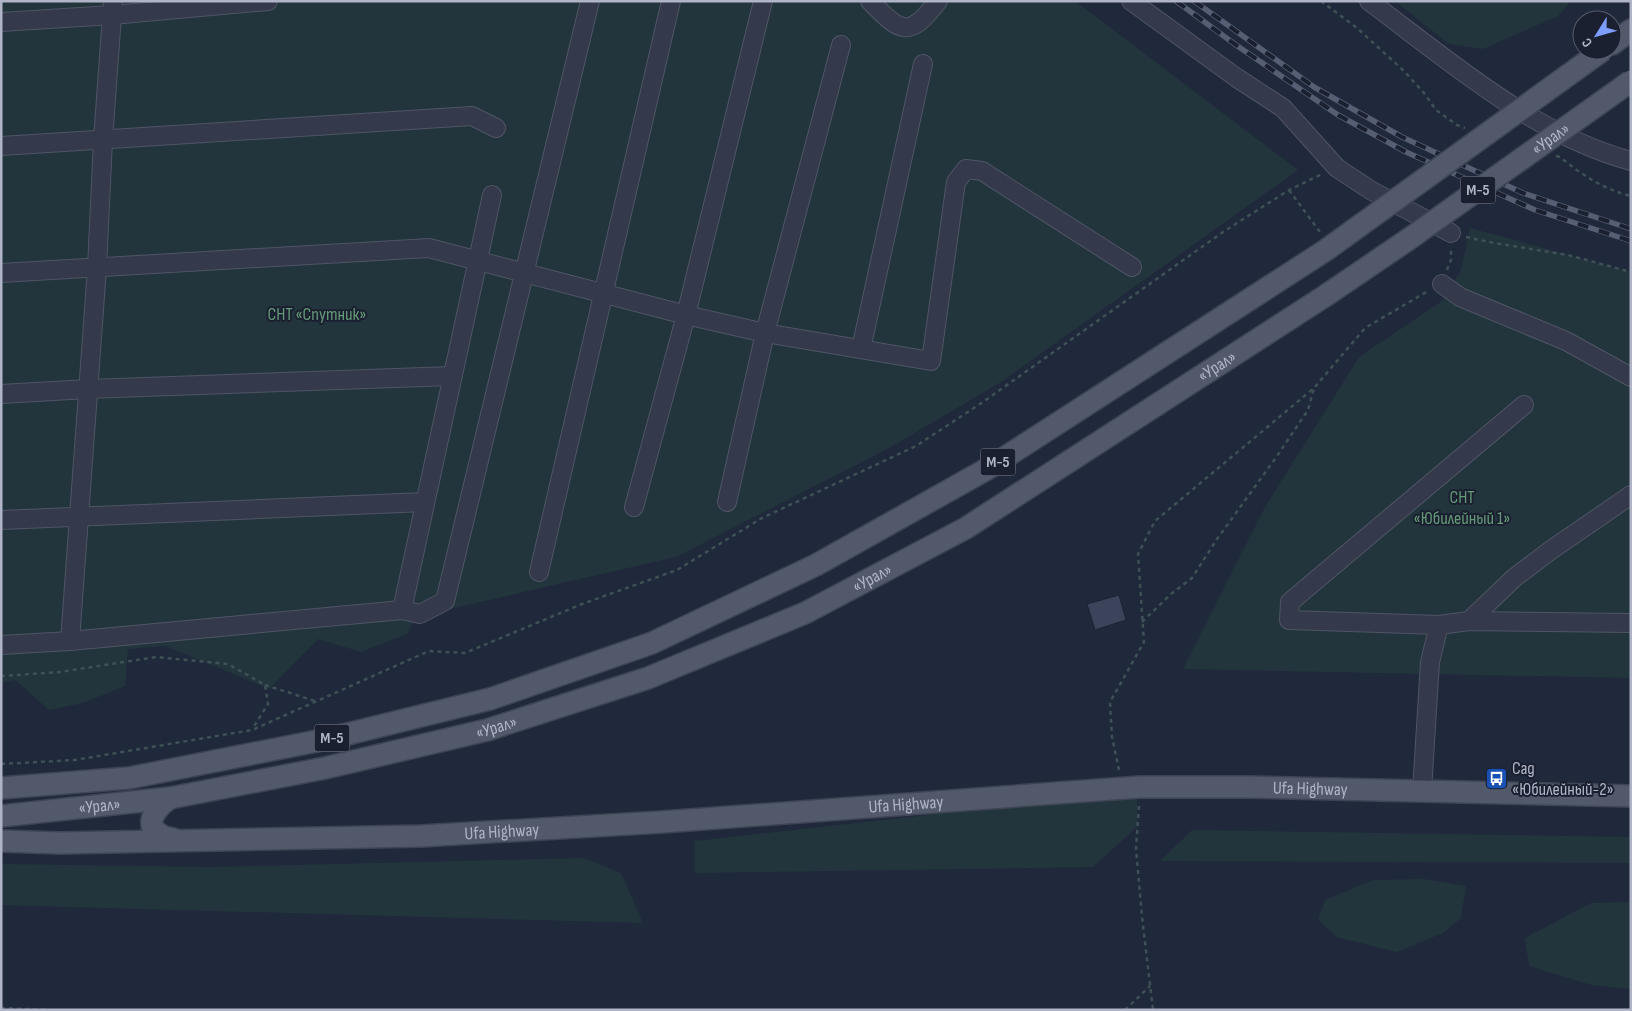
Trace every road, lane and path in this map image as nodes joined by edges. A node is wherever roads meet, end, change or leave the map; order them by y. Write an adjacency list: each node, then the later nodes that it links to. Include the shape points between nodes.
1 (268, 1): 10 (street)
2 (590, 1): 33 (street)
3 (671, 1): 35 (street)
4 (763, 1): 36 (street)
5 (870, 1): 6 (street, via 902,28 920,23)
6 (938, 1)
7 (1131, 1): 22 (street, via 1283,108)
8 (1321, 1): 17 (path, via 1357,28 1404,72 1436,110)
9 (1369, 1): 21 (street, via 1539,123 1606,154)
10 (113, 8): 11 (street); 18 (street)
11 (1, 22)
12 (841, 46): 37 (street)
13 (1588, 60): 27 (main road, «Урал» / М-5, bridge)
14 (923, 64): 38 (street)
15 (1631, 81): 68 (main road, «Урал» / М-5, bridge, via 1325,296 966,528 805,613 648,678 487,730 325,768)
16 (496, 128): 18 (street, via 472,116)
17 (1466, 128)
18 (103, 140): 19 (street); 30 (street)
19 (1, 146)
20 (1551, 154): 25 (path, via 1584,176)
21 (1631, 160)
22 (1337, 168): 23 (path); 26 (street, via 1372,191)
23 (1289, 190): 27 (path); 61 (path, via 1223,232 916,446 762,518 677,570 582,604 465,652 428,651)
24 (492, 195): 28 (street)
25 (1631, 196)
26 (1451, 233): 31 (path, via 1568,255); 34 (path, via 1451,260)
27 (1323, 241): 65 (main road, «Урал» / М-5, via 987,469 816,565 652,643 490,699 327,739 129,778)
28 (477, 261): 30 (street, via 429,248); 33 (street); 39 (street)
29 (1132, 267): 38 (street, via 982,171 966,169 956,182 931,361)
30 (96, 268): 32 (street); 42 (street)
31 (1631, 272)
32 (1, 273)
33 (525, 273): 35 (street); 52 (street, via 445,601 420,614)
34 (1442, 284): 40 (street, via 1460,297 1566,341); 41 (path, via 1365,328)
35 (604, 294): 36 (street); 51 (street)
36 (686, 315): 37 (street); 48 (street)
37 (765, 333): 38 (street); 47 (street)
38 (861, 349)
39 (452, 376): 42 (street); 46 (street)
40 (1631, 377)
41 (1314, 388): 54 (path, via 1308,410 1192,578); 54 (path, via 1155,521 1138,554)
42 (88, 389): 43 (street); 49 (street)
43 (1, 394)
44 (1524, 405): 56 (street, via 1290,602 1289,620)
45 (1631, 494): 53 (street, via 1514,578)
46 (425, 502): 49 (street); 52 (street)
47 (727, 502)
48 (634, 507)
49 (78, 516): 50 (street); 57 (street)
50 (1, 520)
51 (539, 572)
52 (402, 610): 57 (street)
53 (1470, 621): 55 (street); 56 (street)
54 (1142, 622): 64 (path, via 1144,642 1110,702 1112,737)
55 (1631, 623)
56 (1440, 625): 66 (street, via 1430,662)
57 (70, 641): 58 (street)
58 (1, 645)
59 (1, 676): 60 (path, via 60,672 156,657 228,664)
60 (265, 685): 61 (path); 62 (path, via 268,704)
61 (315, 701): 62 (path)
62 (252, 730): 63 (path, via 75,760)
63 (1, 764)
64 (1131, 787): 66 (main road, Ufa Highway); 71 (main road, Ufa Highway, via 642,824 420,836); 72 (path)
65 (1, 788)
66 (1422, 791): 67 (main road, Ufa Highway)
67 (1631, 796)
68 (170, 798): 69 (main road, «Урал» / М-5); 71 (main road, via 154,812 154,828 161,835)
69 (1, 816)
70 (1, 841): 71 (main road, Ufa Highway)
71 (182, 841)
72 (1150, 986): 75 (path); 76 (path)
73 (1, 1008): 74 (path)
74 (52, 1010)
75 (1125, 1010)
76 (1153, 1010)

